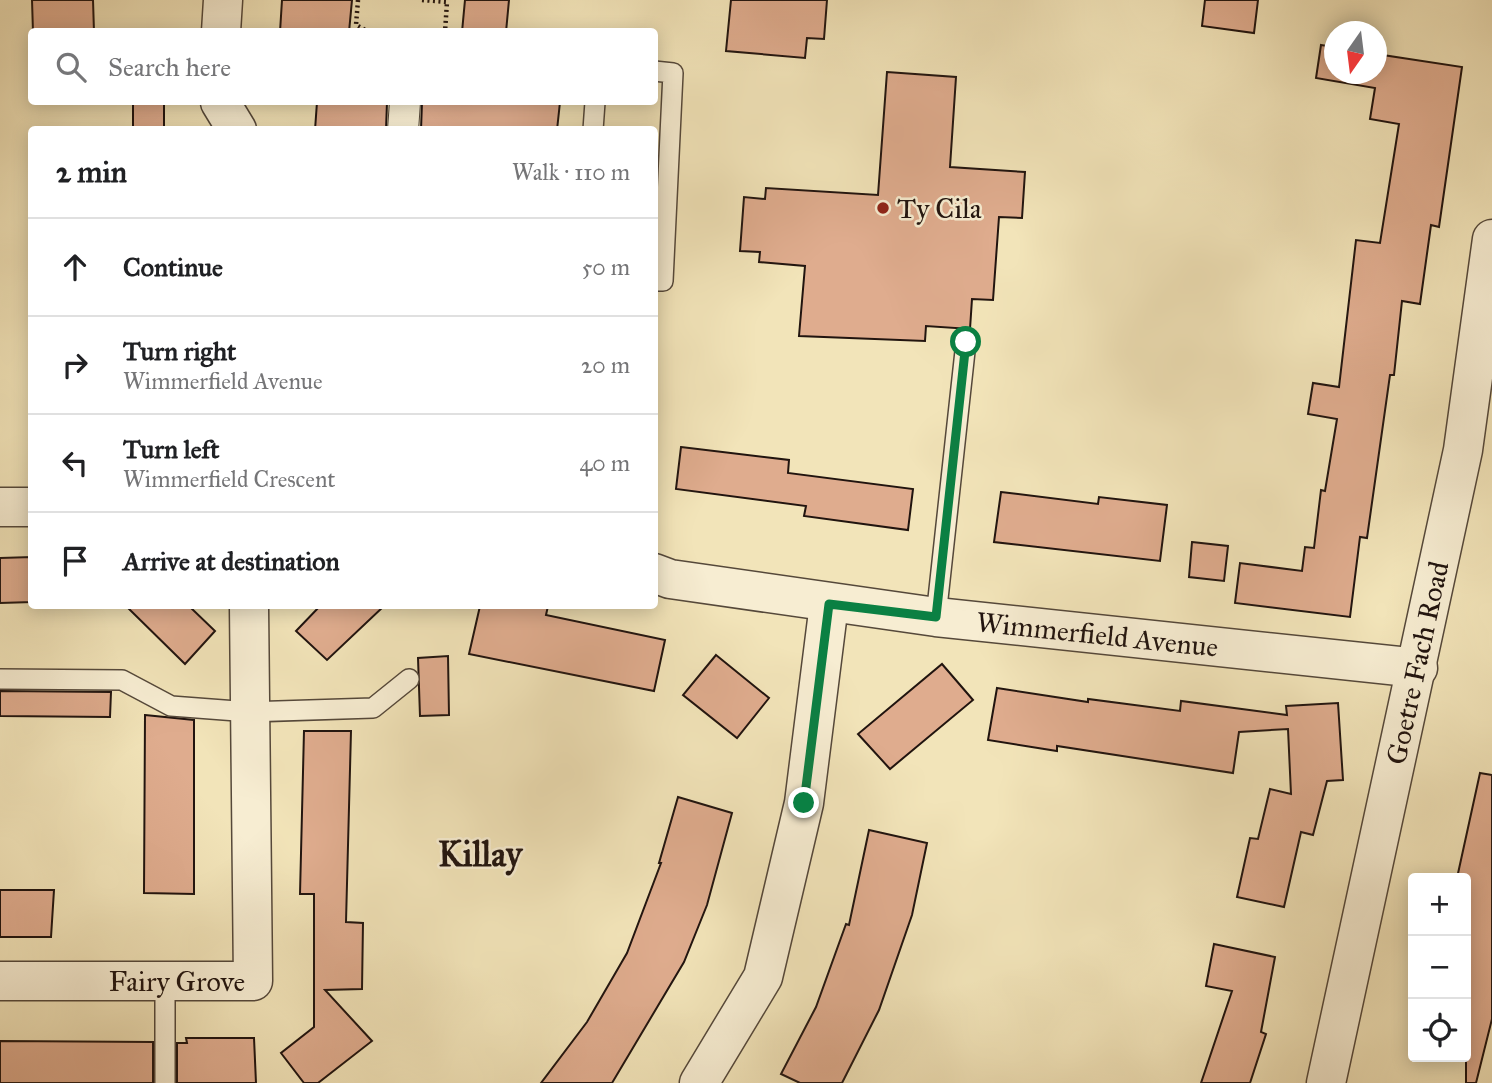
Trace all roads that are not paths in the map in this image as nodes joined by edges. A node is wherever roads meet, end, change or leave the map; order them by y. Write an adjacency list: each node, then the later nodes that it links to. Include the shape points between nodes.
1 (223, 0): 2 (street)
2 (221, 28)
3 (658, 71): 11 (lane, via 673,73 663,281)
4 (221, 105): 7 (street)
5 (405, 105): 8 (street)
6 (595, 105): 9 (lane)
7 (234, 126)
8 (403, 126)
9 (593, 126)
10 (1492, 239): 19 (street, Goetre Fach Road, via 1463,450)
11 (658, 281)
12 (966, 342): 18 (lane)
13 (0, 507): 14 (street)
14 (28, 507)
15 (658, 574): 16 (street, Wimmerfield Avenue)
16 (829, 604): 18 (street, Wimmerfield Avenue); 26 (street, via 804,803 763,977)
17 (249, 609): 22 (street, Fairy Grove)
18 (936, 617): 19 (street, Wimmerfield Avenue)
19 (1418, 668): 27 (street, Goetre Fach Road)
20 (0, 679): 22 (lane, via 122,680 171,706)
21 (409, 679): 22 (lane, via 373,708)
22 (250, 712): 24 (street, Fairy Grove, via 253,981)
23 (0, 981): 24 (street, Fairy Grove)
24 (165, 982): 25 (lane)
25 (165, 1083)
26 (699, 1083)
27 (1326, 1083)

